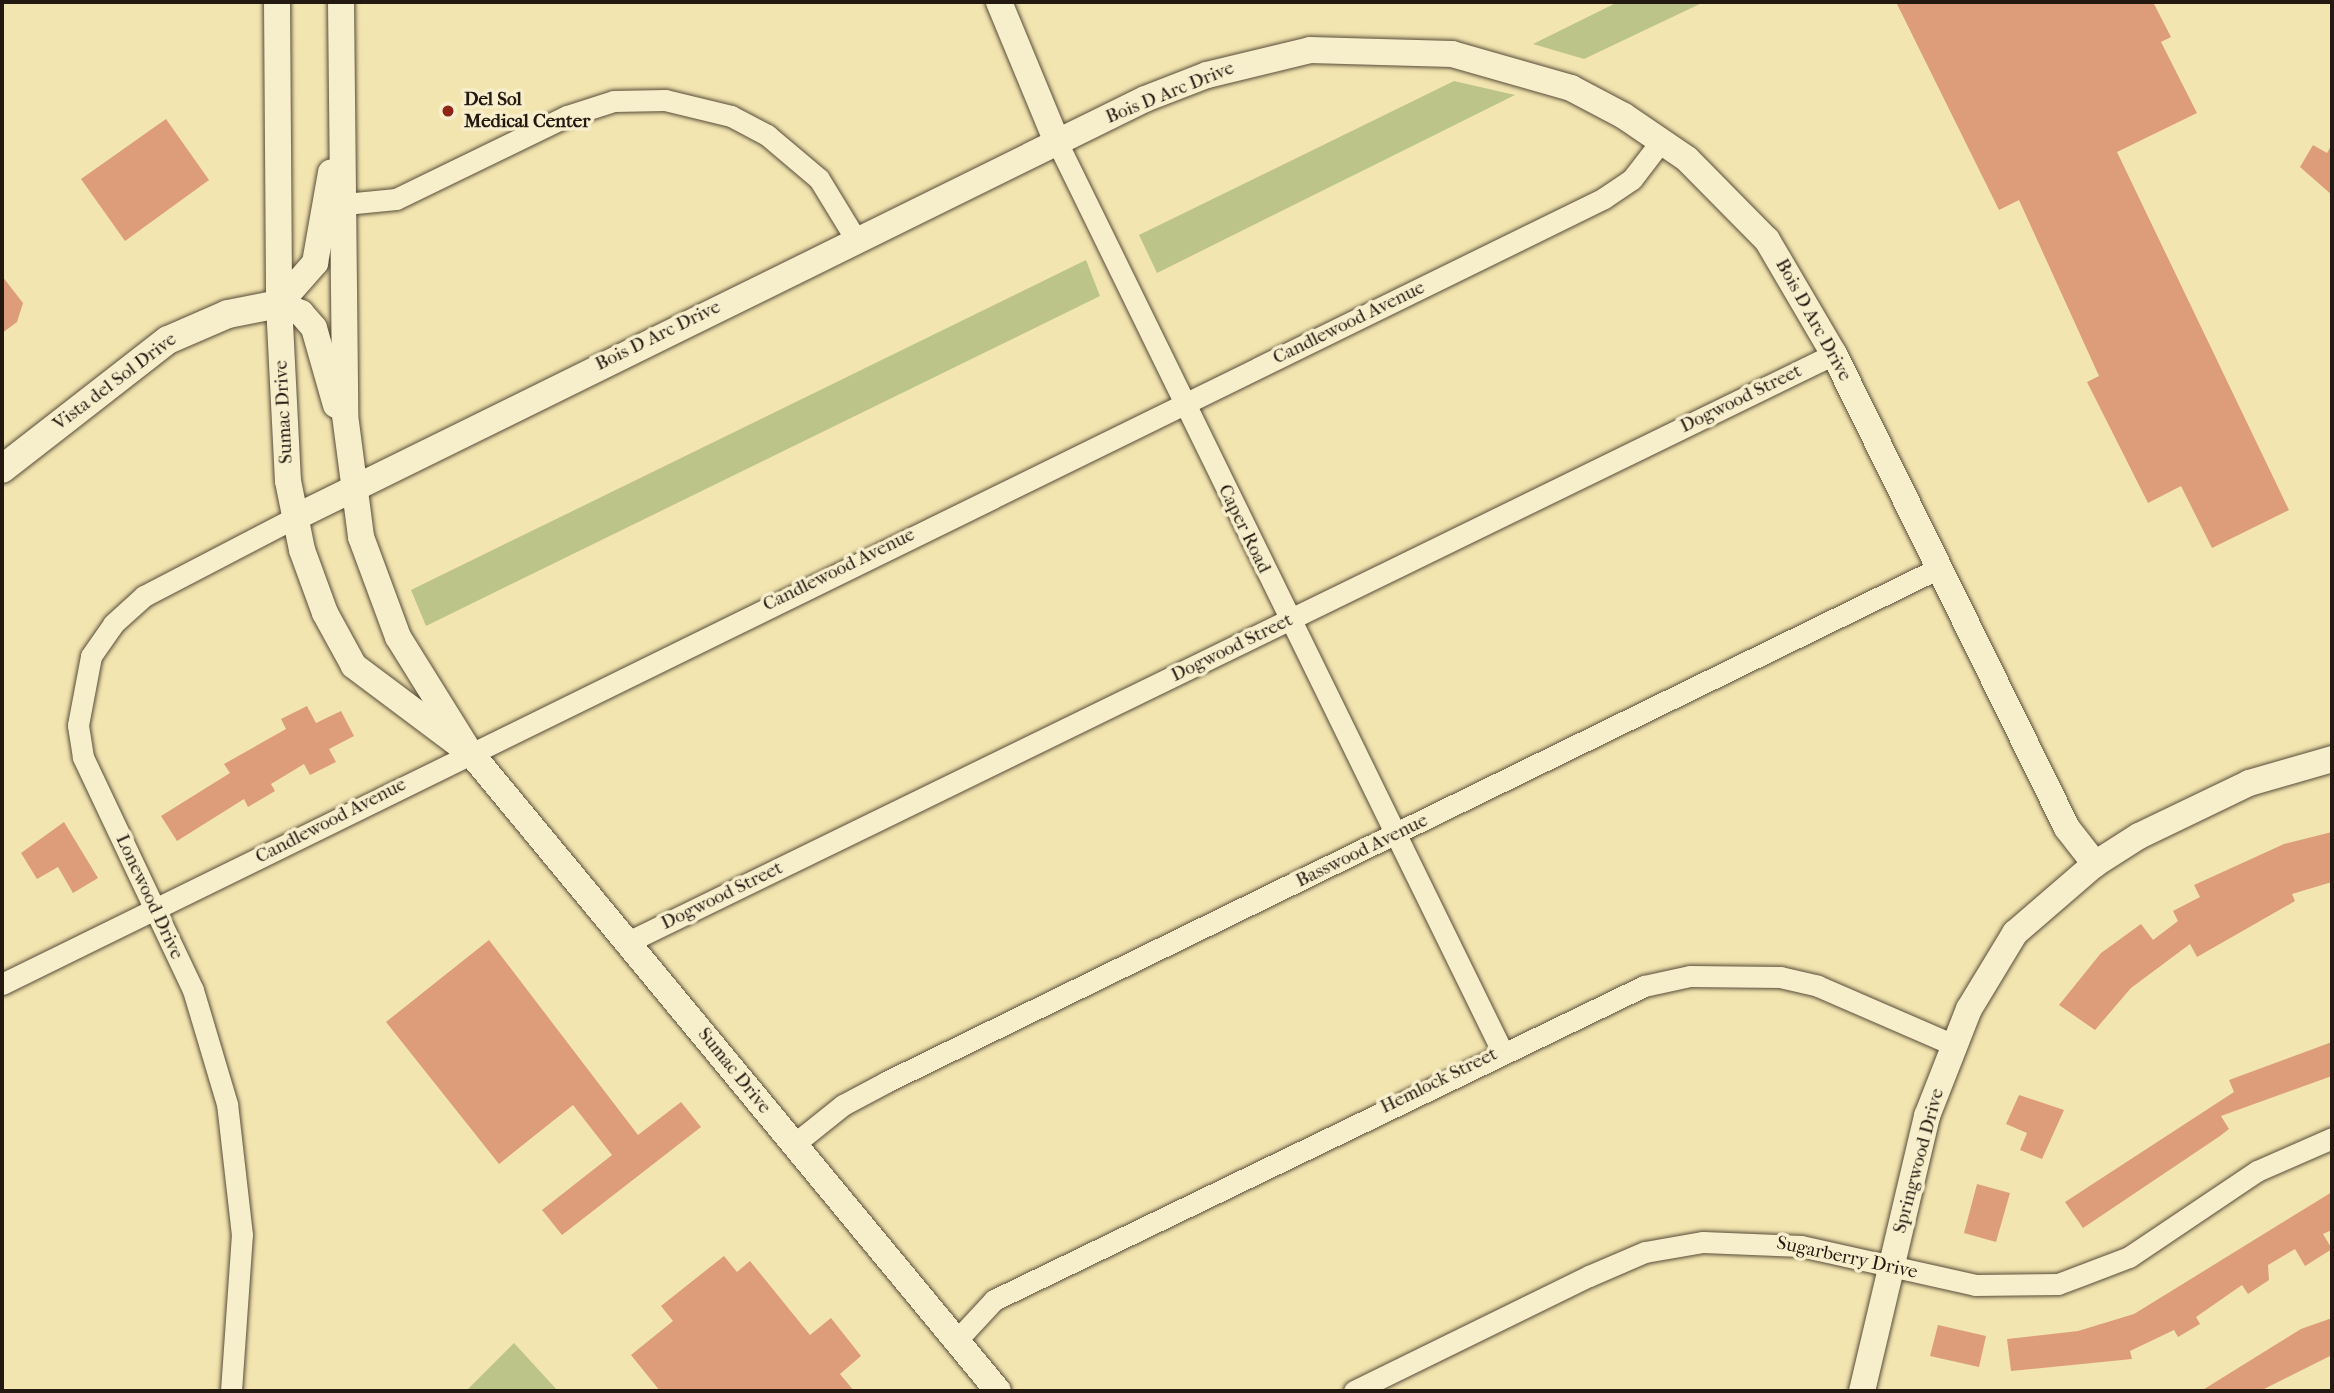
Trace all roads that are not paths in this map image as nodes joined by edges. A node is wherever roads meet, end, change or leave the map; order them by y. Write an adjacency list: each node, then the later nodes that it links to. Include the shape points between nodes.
1 (277, 2): 9 (street, Sumac Drive)
2 (341, 2): 4 (street, Sumac Drive)
3 (999, 2): 6 (street, Caper Road)
4 (342, 83): 7 (street, Sumac Drive); 9 (street, via 315,263)
5 (1662, 140): 6 (street, Bois D Arc Drive, via 1571,88 1502,66 1405,48 1354,48 1310,50 1207,75); 10 (street, Bois D Arc Drive, via 1737,204 1767,240); 11 (street, Candlewood Avenue, via 1632,179 1604,198)
6 (1056, 142): 8 (street, Bois D Arc Drive); 11 (street, Caper Road)
7 (345, 204): 8 (street, via 396,199 567,116 614,102 665,100 731,116 767,135 819,179); 12 (street, Sumac Drive)
8 (855, 238): 14 (street, Bois D Arc Drive)
9 (279, 304): 12 (street, via 314,328); 13 (main road, Vista del Sol Drive, via 228,314 168,340); 15 (street, Sumac Drive, via 288,481)
10 (1834, 354): 16 (street, Bois D Arc Drive); 17 (street, Dogwood Street)
11 (1182, 403): 17 (street, Caper Road); 18 (street, Candlewood Avenue)
12 (349, 447): 14 (street, Sumac Drive)
13 (2, 469)
14 (353, 488): 15 (street, Bois D Arc Drive); 18 (street, Sumac Drive, via 361,537 398,637)
15 (296, 517): 18 (street, Sumac Drive, via 325,613 354,666); 22 (street, Lonewood Drive, via 144,596 91,656 78,725 83,757)
16 (1939, 568): 20 (street, Basswood Avenue); 21 (street, Bois D Arc Drive, via 2067,828)
17 (1288, 621): 20 (street, Caper Road); 23 (street, Dogwood Street)
18 (469, 751): 22 (street, Candlewood Avenue); 23 (street, Sumac Drive)
19 (2332, 759): 21 (street, Springwood Drive, via 2249,783)
20 (1394, 836): 26 (street, Caper Road); 28 (street, Basswood Avenue, via 865,1093)
21 (2095, 863): 25 (street, Springwood Drive, via 2015,933 1990,968)
22 (157, 912): 24 (street, Candlewood Avenue); 31 (street, Lonewood Drive, via 212,1046 239,1169 242,1235)
23 (630, 942): 28 (street, Sumac Drive)
24 (2, 984)
25 (1954, 1045): 26 (street, Hemlock Street, via 1818,986 1735,973 1644,986); 29 (street, Springwood Drive, via 1927,1116)
26 (1502, 1051): 30 (street, Hemlock Street, via 994,1300)
27 (2332, 1138): 29 (street, Sugarberry Drive, via 2257,1171 2129,1257 2057,1284 1975,1285)
28 (793, 1145): 30 (street, Sumac Drive)
29 (1892, 1267): 33 (street, Sugarberry Drive, via 1751,1239 1645,1252); 34 (street, Springwood Drive)
30 (957, 1340): 32 (street, Sumac Drive)
31 (231, 1391)
32 (998, 1391)
33 (1354, 1391)
34 (1862, 1391)

